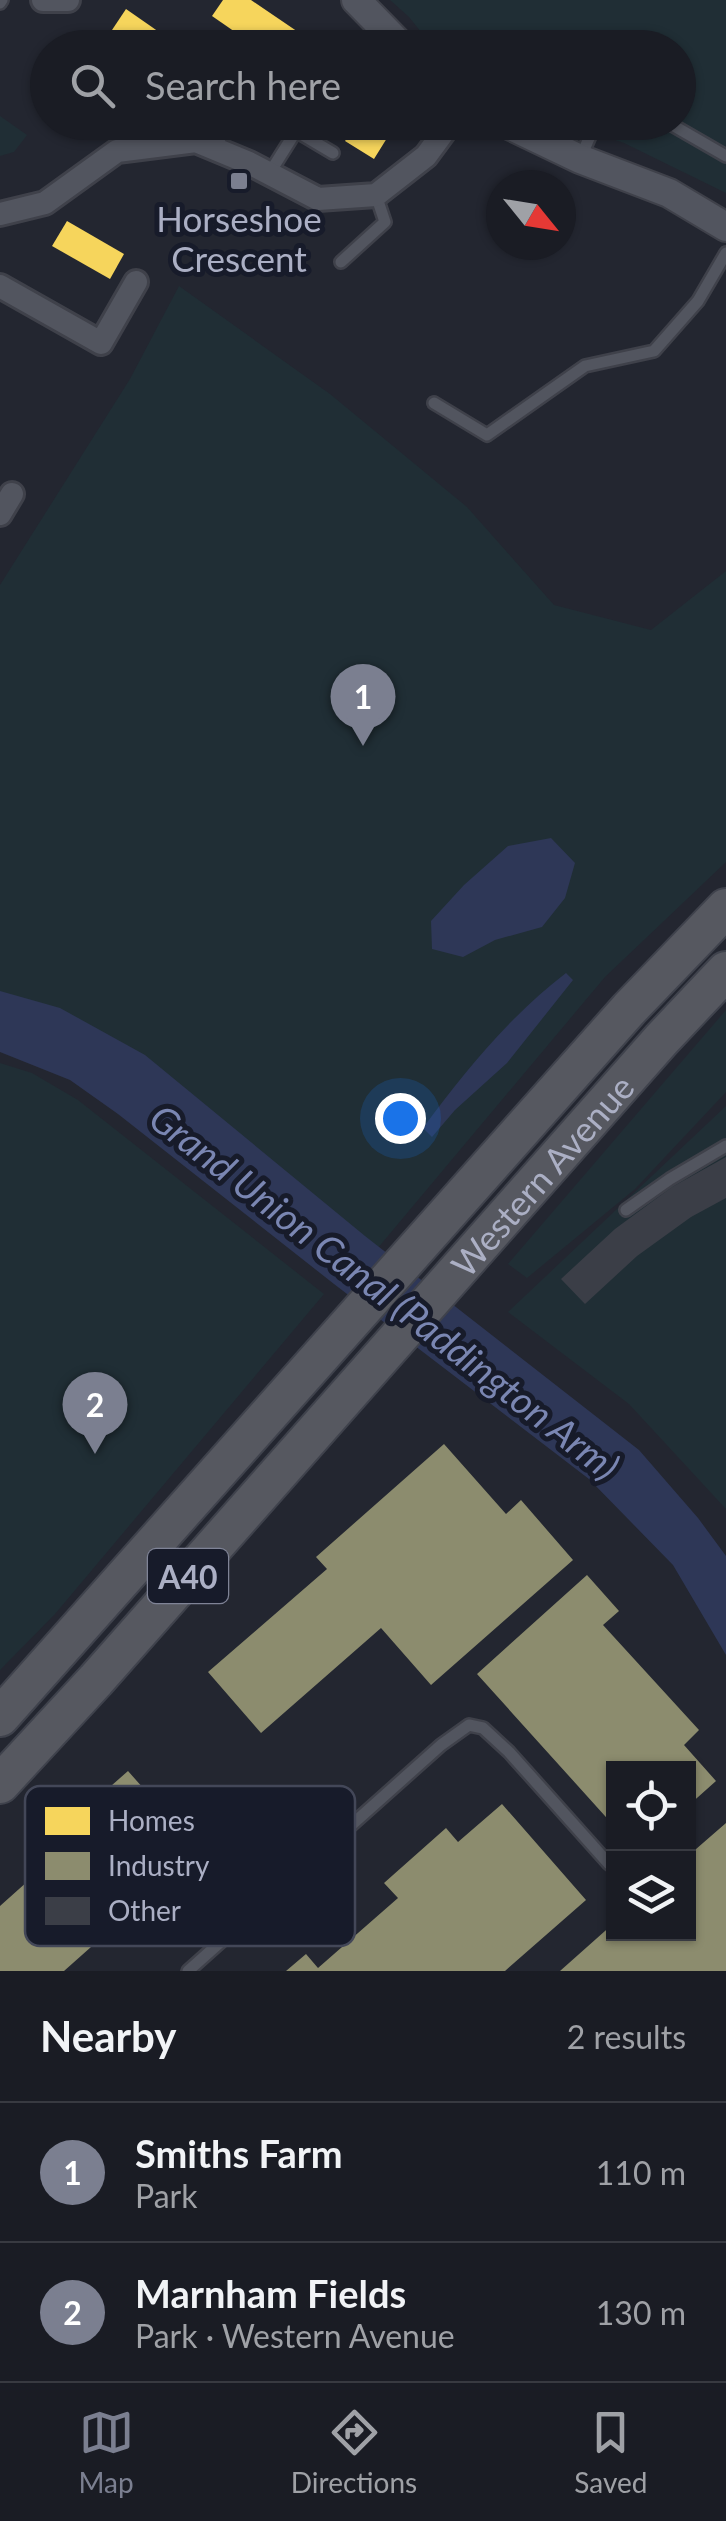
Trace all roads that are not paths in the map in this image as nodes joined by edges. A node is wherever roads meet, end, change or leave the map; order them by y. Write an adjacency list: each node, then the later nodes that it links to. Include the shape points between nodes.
1 (43, 0): 2 (street)
2 (68, 0)
3 (356, 0): 4 (street)
4 (385, 30)
5 (696, 139): 14 (lane)
6 (219, 140): 12 (lane)
7 (290, 140): 16 (lane)
8 (310, 140): 13 (lane)
9 (438, 140): 17 (street)
10 (540, 140): 15 (street)
11 (588, 140): 15 (lane)
12 (214, 149): 16 (street); 18 (street, via 196,141 117,151 45,203)
13 (333, 154)
14 (726, 156)
15 (580, 159): 19 (street, via 669,194)
16 (269, 174): 17 (street, via 318,199)
17 (376, 195): 21 (lane, via 385,222)
18 (0, 214)
19 (726, 227)
20 (726, 253): 24 (lane, via 698,301 654,352 585,366 487,435)
21 (341, 262)
22 (136, 282): 23 (street, via 100,343)
23 (0, 286)
24 (434, 403)
25 (726, 908): 29 (highway, Western Avenue / A40)
26 (726, 971): 30 (highway, Western Avenue / A40)
27 (726, 1146): 28 (lane)
28 (626, 1210)
29 (0, 1717)
30 (0, 1784)
31 (355, 1821): 32 (lane, via 441,1744 469,1726 483,1728)
32 (606, 1861)
33 (216, 1946): 34 (lane)
34 (188, 1971)

